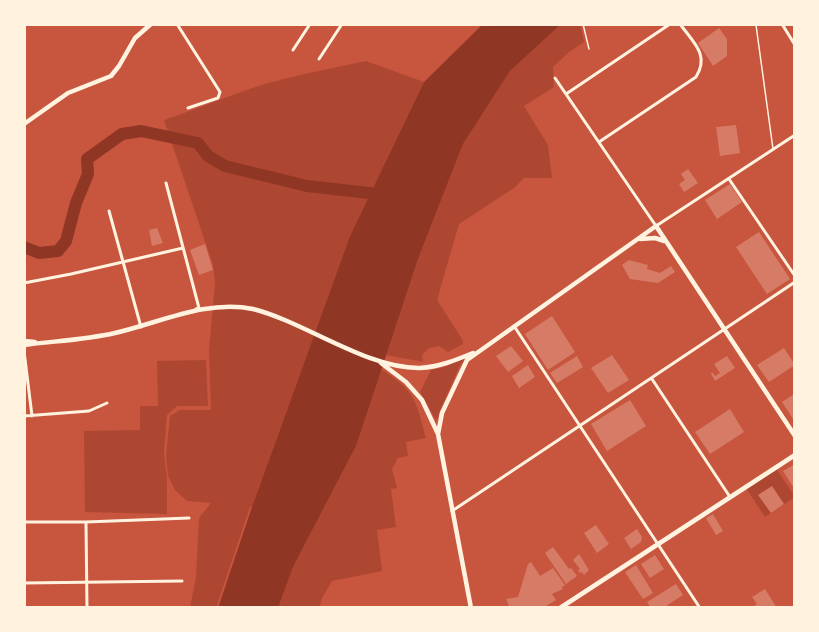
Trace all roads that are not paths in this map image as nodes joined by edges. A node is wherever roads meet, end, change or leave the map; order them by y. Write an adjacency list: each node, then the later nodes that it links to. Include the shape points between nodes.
1 (151, 24): 15 (street, via 135,38 111,76 68,93)
2 (177, 24): 14 (street, via 220,92 218,98)
3 (310, 24): 10 (street)
4 (342, 24): 11 (street)
5 (670, 24): 13 (street)
6 (680, 24): 17 (street, via 702,56 702,68 696,77)
7 (782, 24): 9 (street)
8 (756, 26): 18 (lane)
9 (795, 45)
10 (293, 50)
11 (319, 59)
12 (555, 78): 13 (street)
13 (566, 94): 17 (street)
14 (188, 108)
15 (24, 124)
16 (794, 137): 18 (street)
17 (599, 142): 22 (street)
18 (773, 150): 19 (street)
19 (729, 179): 22 (street); 27 (street)
20 (166, 183): 25 (street)
21 (109, 211): 26 (street)
22 (656, 226): 23 (street); 24 (street)
23 (638, 239): 24 (street); 30 (street)
24 (666, 242): 32 (street)
25 (184, 248): 26 (street); 31 (street, via 200,308)
26 (123, 263): 29 (street); 31 (street)
27 (795, 276)
28 (795, 282): 32 (street)
29 (24, 283)
30 (514, 326): 35 (street); 41 (street)
31 (141, 327): 33 (street, via 98,337)
32 (724, 330): 37 (street); 43 (street)
33 (24, 344): 36 (street, via 104,335 203,310 237,306 274,316)
34 (24, 351): 40 (street)
35 (478, 351): 36 (street, via 433,367 406,368); 42 (street, via 463,366 442,413)
36 (379, 361): 42 (street, via 414,390)
37 (651, 379): 41 (street); 45 (street)
38 (107, 403): 40 (street, via 89,411)
39 (24, 416): 40 (street)
40 (32, 416)
41 (580, 428): 46 (street); 50 (street)
42 (438, 434): 46 (street)
43 (795, 436)
44 (795, 455): 45 (street)
45 (730, 496): 50 (street)
46 (452, 511): 55 (street)
47 (189, 518): 49 (street)
48 (24, 522): 49 (street)
49 (86, 522): 52 (street)
50 (658, 544): 56 (street); 57 (street)
51 (182, 581): 52 (street)
52 (87, 582): 53 (street); 54 (street)
53 (24, 583)
54 (87, 608)
55 (471, 608)
56 (560, 608)
57 (700, 608)

